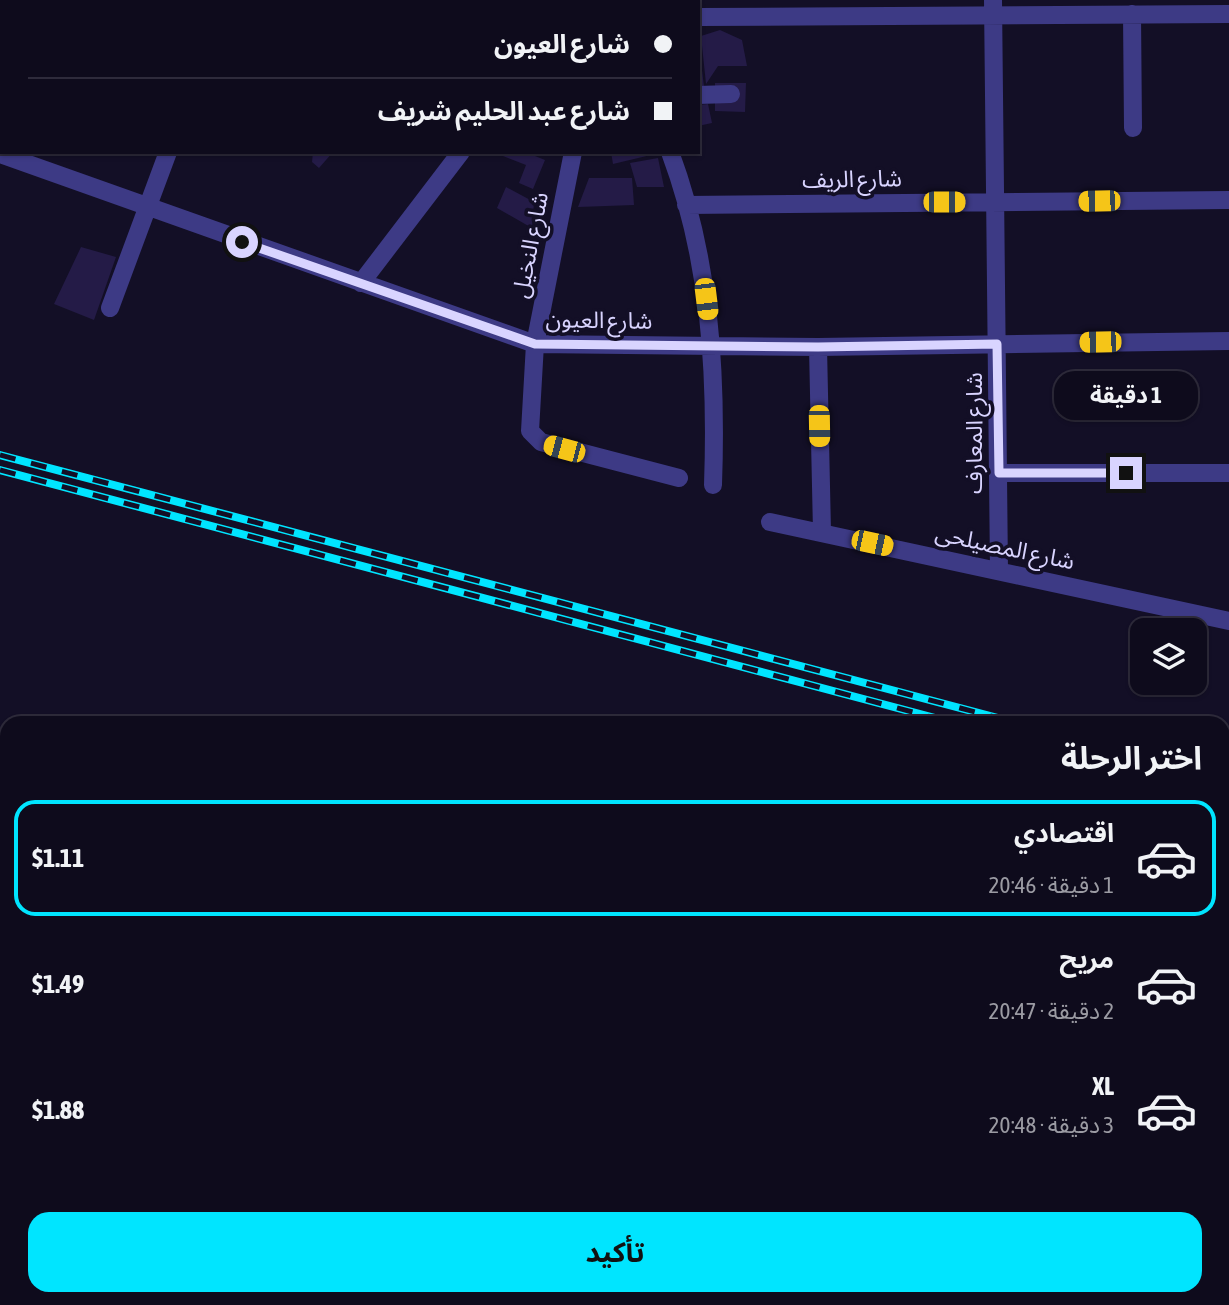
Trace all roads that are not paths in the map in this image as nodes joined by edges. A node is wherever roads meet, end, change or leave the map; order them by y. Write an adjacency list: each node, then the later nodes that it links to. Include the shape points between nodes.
1 (993, 7): 2 (street); 4 (street); 14 (street, شارع المعارف)
2 (1132, 14): 3 (street); 7 (street)
3 (1229, 14)
4 (700, 17)
5 (731, 94): 6 (street)
6 (700, 95)
7 (1133, 128)
8 (0, 154): 16 (street, شارع العيون)
9 (168, 154): 16 (street)
10 (459, 154): 17 (street)
11 (573, 154): 20 (street, شارع النخيل)
12 (671, 154): 15 (street)
13 (1229, 200): 14 (street, شارع الريف)
14 (995, 201): 15 (street, شارع الريف); 21 (street, شارع المعارف)
15 (687, 205): 22 (street)
16 (147, 208): 17 (street, شارع العيون); 18 (street)
17 (361, 283): 20 (street, شارع العيون)
18 (110, 308)
19 (1229, 341): 21 (street, شارع العيون)
20 (535, 344): 22 (street, شارع العيون); 26 (street, شارع النخيل, via 530,432 541,442)
21 (997, 344): 23 (street, شارع العيون); 25 (street, شارع المعارف)
22 (712, 347): 23 (street, شارع العيون); 27 (street)
23 (818, 347): 29 (street)
24 (1229, 472): 25 (street)
25 (999, 473): 30 (street, شارع المعارف)
26 (679, 478)
27 (713, 485)
28 (770, 522): 29 (street, شارع المصيلحى)
29 (821, 532): 30 (street, شارع المصيلحى)
30 (999, 571): 31 (street, شارع المصيلحى)
31 (1229, 621)

